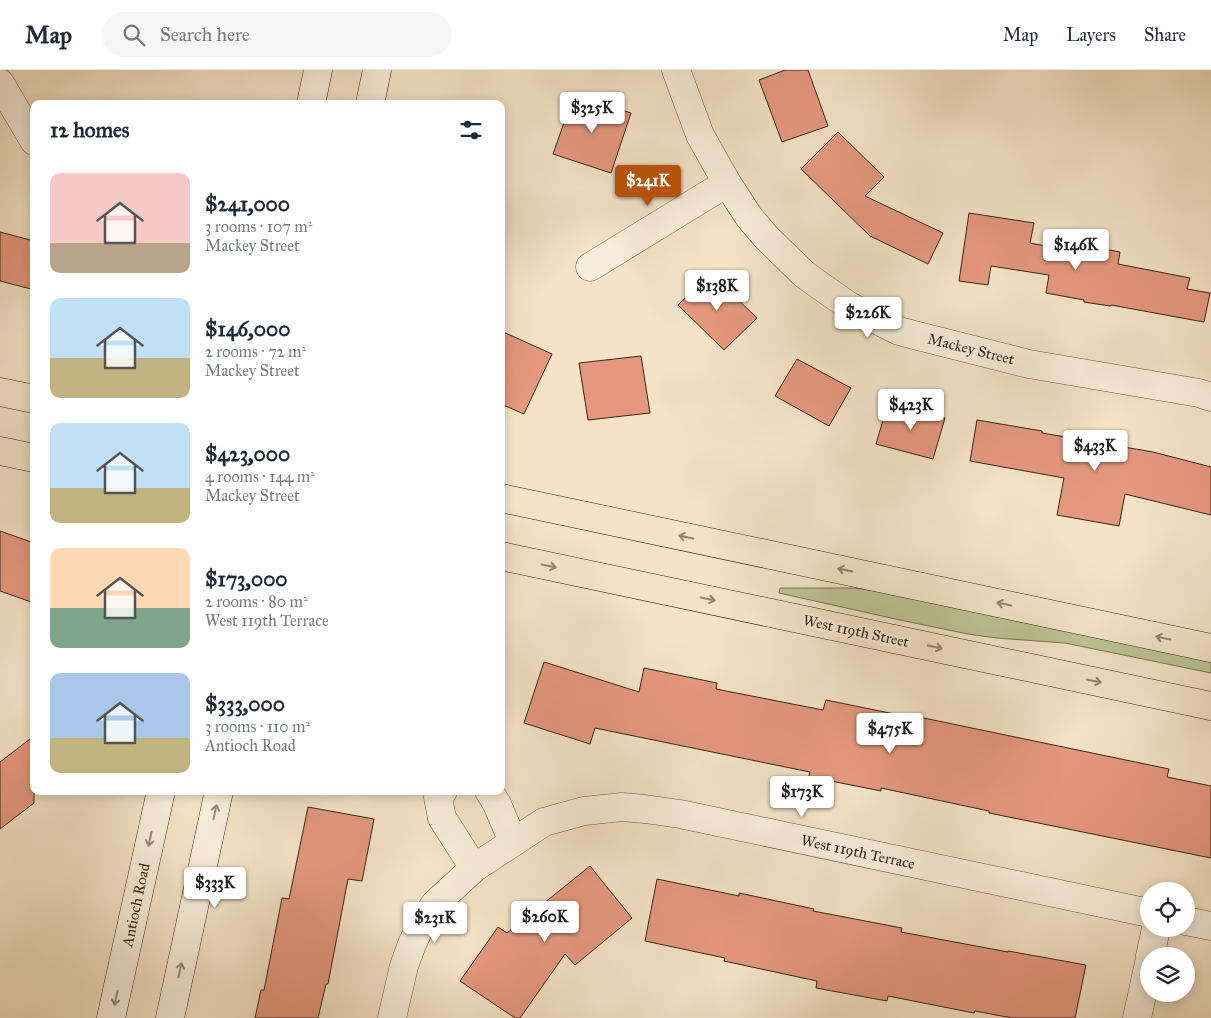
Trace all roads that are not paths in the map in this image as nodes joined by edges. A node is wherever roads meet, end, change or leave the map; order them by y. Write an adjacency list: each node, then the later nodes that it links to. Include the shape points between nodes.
1 (10, 70): 5 (street)
2 (318, 70): 7 (street)
3 (377, 70): 8 (street)
4 (676, 70): 10 (street, Mackey Street, via 700,135)
5 (0, 76)
6 (0, 83): 9 (street)
7 (312, 100)
8 (371, 100)
9 (30, 134)
10 (727, 183): 11 (street); 13 (street, Mackey Street, via 766,238 805,275 849,306 899,331 1029,364)
11 (590, 267)
12 (0, 392): 14 (main road)
13 (1211, 397)
14 (30, 398)
15 (0, 451): 16 (main road)
16 (30, 457)
17 (505, 499): 19 (main road, one-way to 17)
18 (505, 557): 20 (main road, West 119th Street, one-way to 20)
19 (1211, 648)
20 (1211, 706)
21 (160, 795): 31 (street, Antioch Road, one-way to 31)
22 (218, 795): 32 (street, one-way to 22)
23 (439, 795): 26 (street, via 442,818)
24 (491, 795): 25 (street)
25 (513, 842): 26 (street, West 119th Terrace); 27 (street, West 119th Terrace, via 544,822 584,810 645,809)
26 (474, 868): 33 (street, via 435,904 422,923 404,966)
27 (1140, 911)
28 (1195, 923): 29 (street)
29 (1211, 926)
30 (1140, 1002): 34 (street)
31 (111, 1018)
32 (170, 1018)
33 (392, 1018)
34 (1137, 1018)

